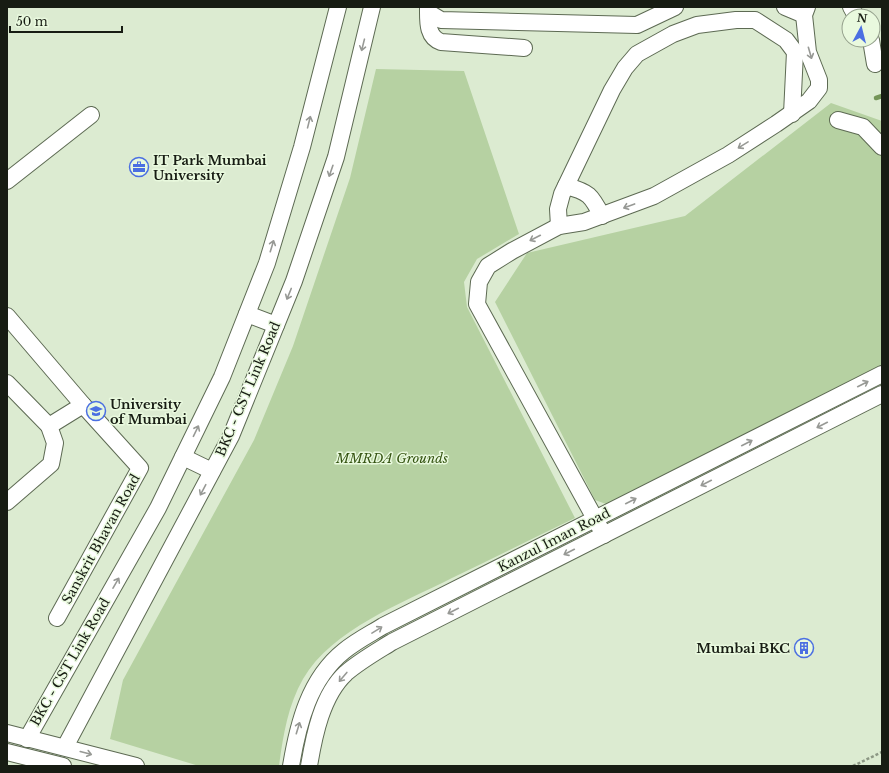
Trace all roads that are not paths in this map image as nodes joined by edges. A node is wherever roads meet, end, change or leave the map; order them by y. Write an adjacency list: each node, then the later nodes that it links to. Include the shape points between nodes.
1 (338, 7): 18 (street, BKC - CST Link Road, one-way to 1, via 267,262 302,147)
2 (372, 7): 20 (street, BKC - CST Link Road, one-way to 20, via 336,157 294,281)
3 (785, 7): 6 (street)
4 (428, 8): 5 (street, via 441,20 637,25); 7 (street, via 430,33 435,40)
5 (667, 9)
6 (806, 11): 10 (street, one-way to 10, via 808,52 820,80 819,88 809,101)
7 (524, 48)
8 (872, 48): 9 (street)
9 (875, 64)
10 (792, 114): 15 (street, via 794,52 786,40 755,20 697,25 673,34 637,54 625,68); 16 (street, one-way to 16, via 654,196)
11 (91, 115): 14 (street)
12 (838, 120): 13 (street, via 863,127)
13 (882, 147)
14 (7, 181)
15 (566, 186): 16 (street, via 590,195); 17 (street, via 558,209)
16 (602, 216): 17 (street)
17 (559, 226): 29 (street, one-way to 29, via 488,266 479,282 477,304)
18 (247, 314): 20 (street); 26 (street, BKC - CST Link Road, one-way to 18, via 222,378)
19 (7, 316): 24 (street, Sanskrit Bhavan Road)
20 (276, 325): 27 (street, BKC - CST Link Road, via 231,436)
21 (882, 374): 29 (street, Kanzul Iman Road, one-way to 21)
22 (7, 383): 25 (street)
23 (882, 394): 30 (street, Kanzul Iman Road, one-way to 30)
24 (83, 405): 25 (street); 31 (street, Sanskrit Bhavan Road, via 140,468)
25 (49, 426): 28 (street, via 55,443 51,464)
26 (183, 457): 27 (street); 33 (street, BKC - CST Link Road, one-way to 26, via 158,508)
27 (212, 471): 34 (street, BKC - CST Link Road, one-way to 34)
28 (7, 502)
29 (596, 519): 30 (street); 39 (street, Kanzul Iman Road, one-way to 29, via 305,706 317,681 345,650 383,626)
30 (604, 534): 40 (street, Kanzul Iman Road, one-way to 40, via 392,642 362,660 345,674 332,691 313,741)
31 (57, 618)
32 (7, 733): 33 (street)
33 (27, 738): 34 (street)
34 (65, 747): 38 (street, one-way to 38)
35 (7, 752): 36 (street)
36 (29, 762): 37 (street)
37 (54, 765)
38 (136, 766)
39 (291, 766)
40 (309, 766)

